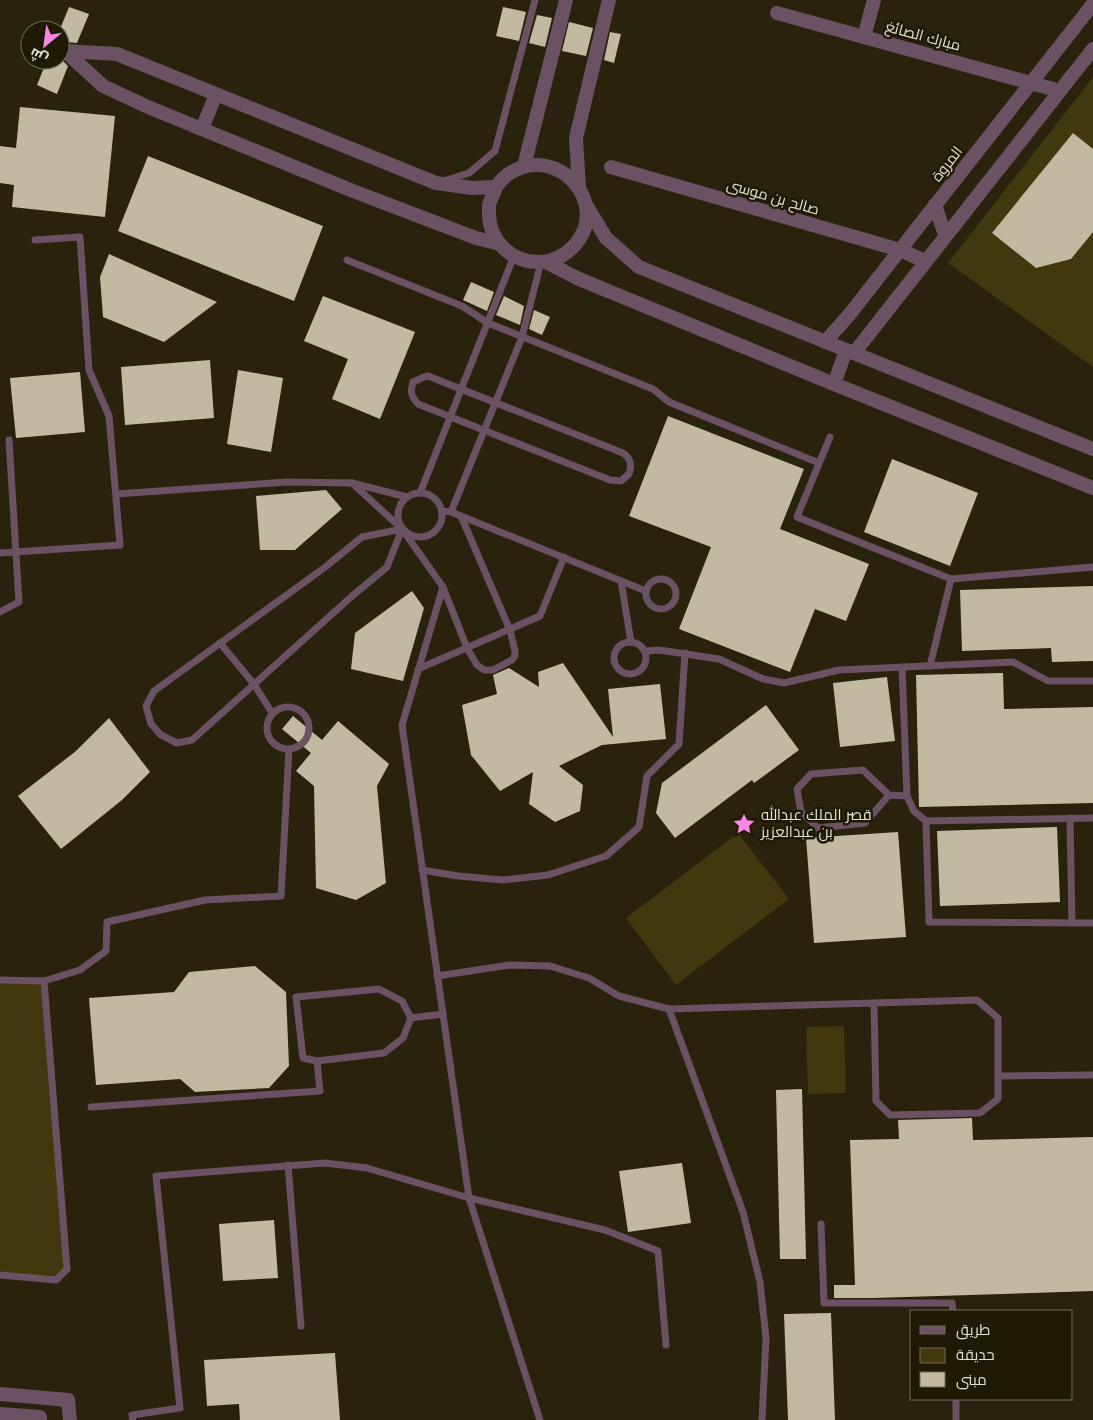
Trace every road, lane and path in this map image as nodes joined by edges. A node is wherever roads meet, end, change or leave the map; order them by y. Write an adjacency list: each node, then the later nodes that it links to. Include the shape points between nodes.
1 (535, 0): 15 (lane, via 495,151 469,173)
2 (566, 0): 13 (street)
3 (610, 0): 17 (street, via 576,138)
4 (874, 0): 7 (street)
5 (1093, 4): 9 (street, المروة)
6 (778, 13): 7 (street, مبارك الصائغ)
7 (864, 37): 9 (street, مبارك الصائغ)
8 (1093, 49): 10 (street)
9 (1031, 83): 10 (street, مبارك الصائغ); 19 (street, المروة)
10 (1060, 91): 20 (street)
11 (216, 94): 12 (street); 12 (street, via 117,54 65,50 103,86); 15 (street)
12 (202, 129): 22 (street, via 353,191)
13 (524, 166): 16 (street, via 508,174); 17 (street, via 540,164 555,168 569,176)
14 (611, 167): 23 (street, صالح بن موسى)
15 (436, 183): 16 (street, via 472,188)
16 (496, 187): 22 (street, via 489,206 490,226)
17 (579, 188): 18 (street)
18 (586, 204): 27 (street, via 584,230 578,241 558,258); 30 (street, via 606,238 639,267)
19 (935, 205): 20 (street); 23 (street, المروة)
20 (945, 235): 26 (street)
21 (34, 240): 44 (lane, via 80,237 89,370 109,416)
22 (500, 244): 24 (street)
23 (900, 250): 26 (street, صالح بن موسى); 30 (street, المروة)
24 (514, 256): 27 (street, via 531,262); 28 (lane)
25 (347, 260): 28 (lane, via 462,306)
26 (925, 261): 31 (street)
27 (544, 262): 29 (lane); 32 (street, via 580,280)
28 (488, 323): 29 (lane); 33 (lane)
29 (522, 337): 34 (lane); 40 (lane, via 653,389 669,402)
30 (825, 342): 31 (street)
31 (850, 352): 32 (street); 39 (street)
32 (834, 384): 42 (street)
33 (462, 388): 34 (lane); 35 (lane); 35 (lane, via 428,376 413,382 411,396 418,404)
34 (496, 402): 36 (lane); 36 (lane, via 623,453 629,459 631,469 625,478 610,480)
35 (450, 418): 36 (lane); 43 (lane)
36 (484, 431): 47 (lane)
37 (830, 437): 40 (lane)
38 (9, 440): 50 (lane)
39 (1093, 449)
40 (819, 463): 54 (lane, via 798,517)
41 (352, 483): 44 (lane, via 287,482); 45 (lane); 49 (lane)
42 (1093, 488)
43 (420, 493): 45 (lane); 46 (lane, via 434,498)
44 (116, 494): 50 (lane, via 120,545)
45 (407, 498): 49 (lane, via 399,509)
46 (442, 511): 47 (lane); 49 (lane, via 440,526 428,536 414,537)
47 (451, 512): 48 (lane)
48 (460, 516): 52 (lane); 59 (lane)
49 (402, 529): 56 (lane); 61 (lane, via 362,537); 69 (lane, via 387,567)
50 (16, 552): 51 (lane); 58 (lane, via 19,602)
51 (0, 553)
52 (564, 558): 55 (lane); 59 (lane, via 540,616)
53 (1093, 567): 54 (lane)
54 (951, 579): 65 (lane)
55 (621, 581): 57 (lane); 60 (lane)
56 (443, 587): 62 (lane); 67 (lane)
57 (646, 591): 57 (lane, via 647,601 659,610 668,608 677,596 671,582 661,579 652,582)
58 (0, 612)
59 (510, 630): 62 (lane); 62 (lane, via 515,656 493,670 484,670 477,665)
60 (631, 642): 63 (lane); 63 (lane, via 621,645 615,653 615,663 620,671 630,675 641,671 646,662)
61 (220, 643): 69 (lane); 69 (lane, via 154,691 146,706 151,724 161,735 177,743 192,740)
62 (468, 648): 67 (lane)
63 (645, 651): 64 (lane)
64 (685, 653): 66 (lane, via 718,659 763,679 784,683 839,670); 77 (lane, via 679,744 647,776 639,827 606,856 548,875 503,880)
65 (930, 666): 66 (lane); 68 (lane, via 1013,662 1048,681)
66 (902, 667): 73 (lane)
67 (418, 669): 77 (lane, via 402,725)
68 (1093, 681)
69 (254, 684): 70 (lane)
70 (272, 713): 71 (lane, via 266,726 270,740); 71 (lane, via 291,707 298,709 307,719 306,739 296,748)
71 (289, 749): 82 (lane, via 281,896 205,900 107,922 106,951 80,970)
72 (889, 795): 72 (lane, via 863,770 811,774 797,789 801,812 818,828 865,823); 73 (lane)
73 (907, 796): 76 (lane, via 914,811)
74 (1070, 818): 75 (lane); 76 (lane); 78 (lane)
75 (1093, 818)
76 (926, 821): 78 (lane, via 929,922)
77 (422, 870): 80 (lane)
78 (1072, 923): 79 (lane)
79 (1092, 923)
80 (437, 976): 84 (lane, via 510,965 550,966 589,978 619,996); 85 (lane)
81 (0, 980): 82 (lane)
82 (44, 981): 94 (lane, via 67,1269 56,1280)
83 (874, 1003): 84 (lane); 89 (lane, via 977,1000 998,1018); 89 (lane, via 876,1101 890,1115 980,1113 998,1099)
84 (669, 1009): 105 (lane, via 743,1212 760,1282 766,1338)
85 (443, 1014): 86 (lane); 92 (lane)
86 (412, 1018): 87 (lane, via 403,1038 384,1053); 87 (lane, via 402,1001 379,989 296,997 303,1058)
87 (318, 1061): 90 (lane, via 320,1091)
88 (1093, 1075): 89 (lane)
89 (998, 1076)
90 (91, 1107)
91 (288, 1166): 92 (lane, via 325,1163 367,1168); 96 (lane); 103 (lane, via 156,1176 180,1408 132,1415)
92 (469, 1198): 97 (lane, via 605,1230 658,1251); 104 (lane)
93 (821, 1224): 95 (lane, via 824,1303 952,1302)
94 (0, 1276)
95 (953, 1310)
96 (301, 1326)
97 (666, 1345)
98 (0, 1394): 102 (street, via 68,1400)
99 (956, 1400): 106 (lane)
100 (0, 1414): 101 (street, via 40,1417)
101 (40, 1420)
102 (70, 1420)
103 (133, 1420)
104 (540, 1420)
105 (762, 1420)
106 (956, 1420)

